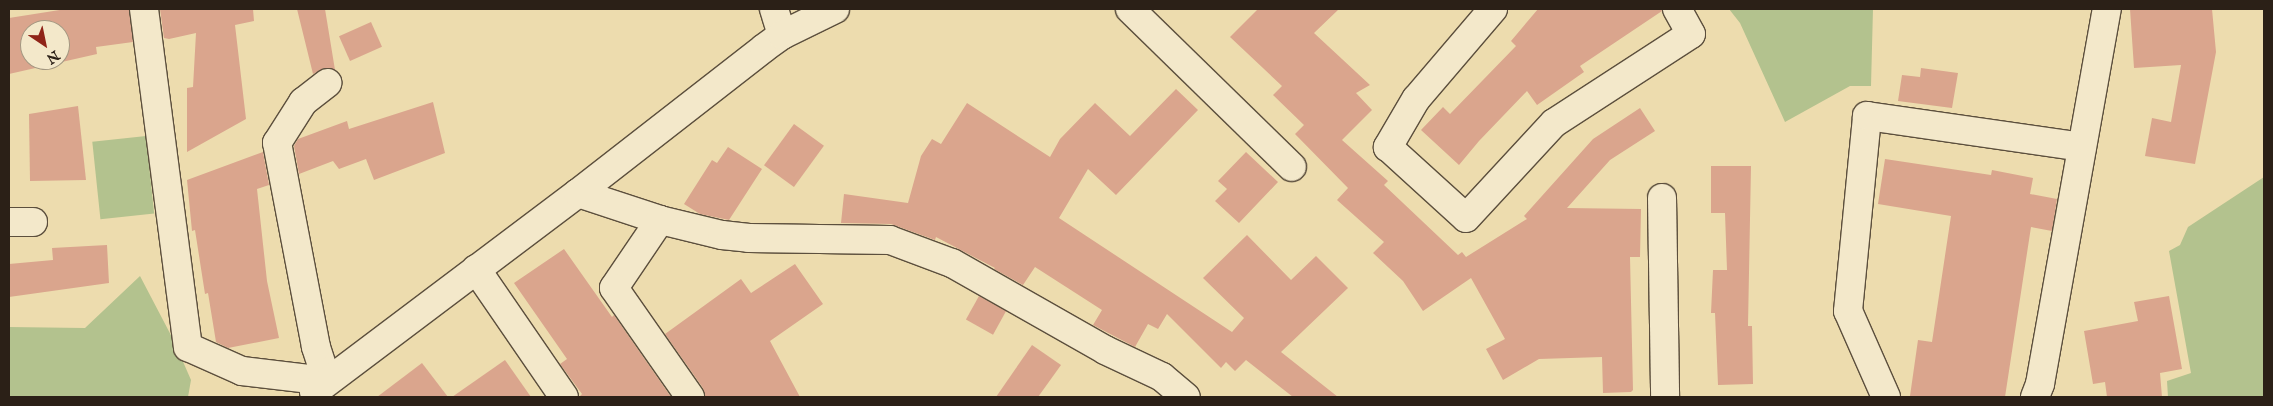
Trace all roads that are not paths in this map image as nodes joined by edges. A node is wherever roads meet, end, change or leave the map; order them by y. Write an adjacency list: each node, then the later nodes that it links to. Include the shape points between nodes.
1 (144, 9): 16 (street, via 188,346 242,371)
2 (774, 9): 8 (street)
3 (835, 9): 8 (street)
4 (1493, 9): 5 (street, via 1416,99 1388,147 1466,218 1554,123 1691,34)
5 (1677, 9)
6 (2107, 9): 10 (street)
7 (1145, 13): 11 (street)
8 (782, 35): 12 (street)
9 (327, 83): 16 (street, via 304,102 277,143 316,347)
10 (2082, 147): 21 (street, via 1867,116 1848,311); 22 (street, via 2040,384)
11 (1292, 167)
12 (578, 193): 14 (street); 15 (street)
13 (1662, 198): 20 (street)
14 (660, 220): 18 (street, via 614,288); 19 (street, via 749,238 890,240 952,263 1105,350 1162,377)
15 (476, 270): 16 (street); 17 (street)
16 (319, 389)
17 (562, 396)
18 (690, 397)
19 (1186, 397)
20 (1665, 397)
21 (1886, 397)
22 (2035, 397)

